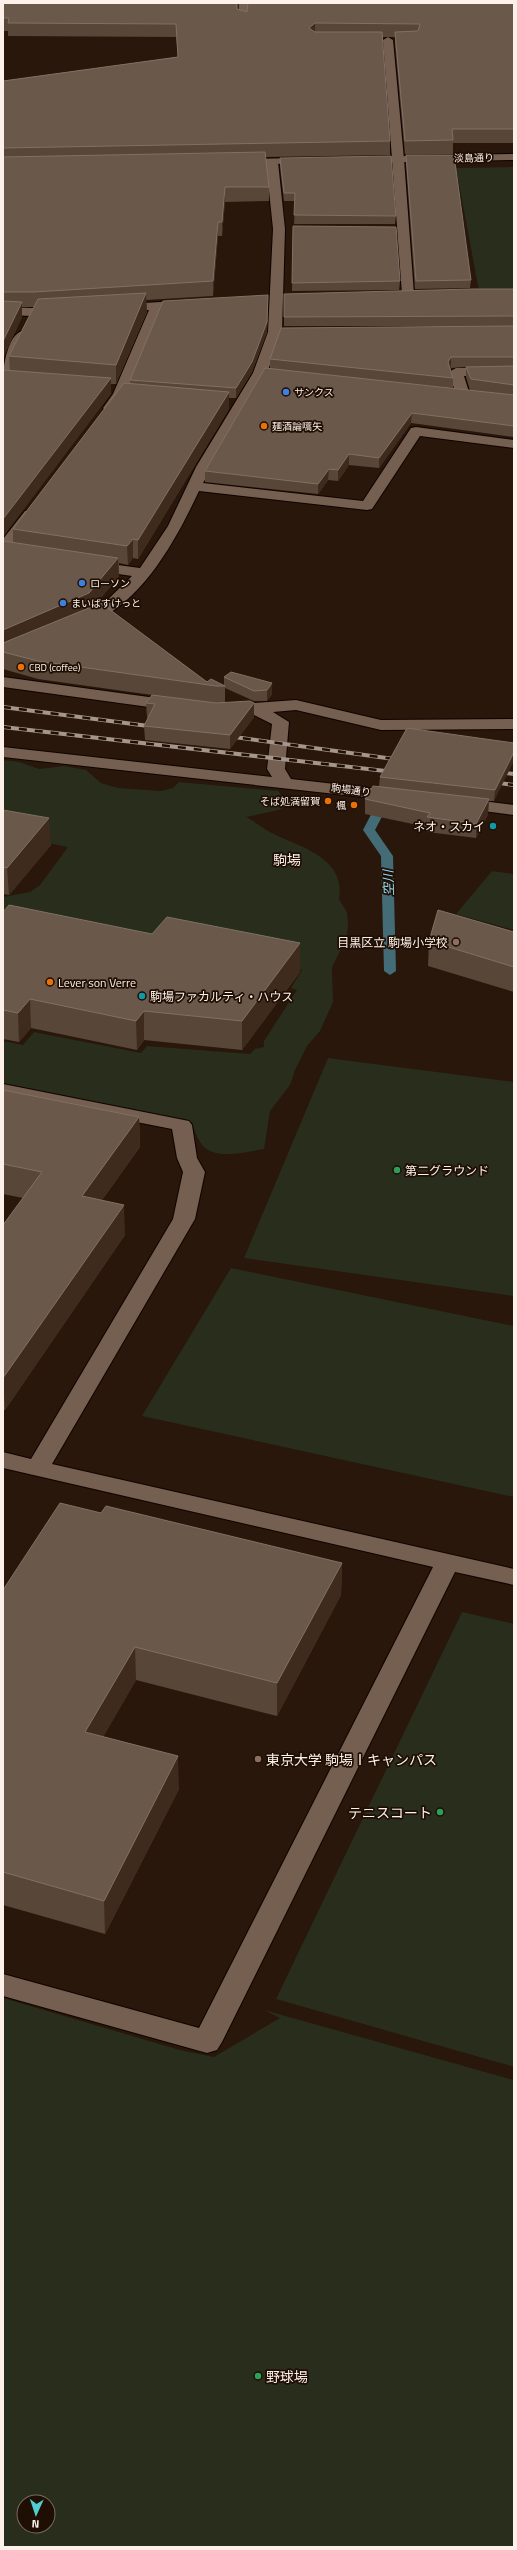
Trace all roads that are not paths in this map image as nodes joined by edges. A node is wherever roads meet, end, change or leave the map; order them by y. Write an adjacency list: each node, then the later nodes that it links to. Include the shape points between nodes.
1 (244, 3): 2 (street)
2 (243, 21)
3 (401, 40): 5 (street, via 384,40)
4 (514, 157): 5 (street, 淡島通り)
5 (398, 159): 6 (street, 淡島通り); 13 (street)
6 (353, 160)
7 (322, 161): 8 (street)
8 (272, 162): 9 (street); 10 (street)
9 (224, 163)
10 (279, 229): 11 (street); 17 (street)
11 (294, 229)
12 (387, 230): 13 (street)
13 (402, 230): 14 (street)
14 (408, 294): 15 (street); 16 (street)
15 (424, 294)
16 (393, 295)
17 (281, 298): 18 (street); 25 (street)
18 (259, 300)
19 (204, 303): 20 (street)
20 (157, 306): 21 (street); 32 (street)
21 (103, 309)
22 (3, 311): 24 (street)
23 (49, 311): 24 (street)
24 (33, 312): 30 (street)
25 (275, 332): 26 (street); 28 (street)
26 (291, 332)
27 (514, 371): 34 (street, via 456,372)
28 (260, 373): 29 (street); 38 (street)
29 (276, 374)
30 (6, 379)
31 (106, 389): 32 (street)
32 (121, 392): 35 (street); 39 (street)
33 (449, 393): 34 (street)
34 (463, 395): 36 (street)
35 (135, 396)
36 (478, 396)
37 (226, 403): 38 (street)
38 (240, 404): 41 (street)
39 (101, 420)
40 (514, 444): 41 (street, via 416,431 367,506)
41 (194, 486): 45 (street, via 175,526)
42 (38, 501): 43 (street)
43 (7, 552)
44 (77, 564): 45 (street)
45 (144, 573): 46 (street, via 111,616)
46 (68, 626)
47 (3, 682): 49 (street, via 201,709)
48 (225, 696): 49 (street)
49 (254, 708): 50 (street, via 296,705 381,725); 52 (street, via 281,722 276,769)
50 (514, 724)
51 (3, 752): 52 (street, 駒場通り)
52 (284, 782): 53 (street, 駒場通り)
53 (414, 797)
54 (445, 801): 55 (street)
55 (514, 810)
56 (3, 1090): 58 (street, via 182,1125 186,1158 194,1172 184,1219)
57 (3, 1460): 58 (street)
58 (37, 1468): 59 (street)
59 (447, 1563): 60 (street); 61 (street, via 208,2042)
60 (514, 1577)
61 (3, 1985)

